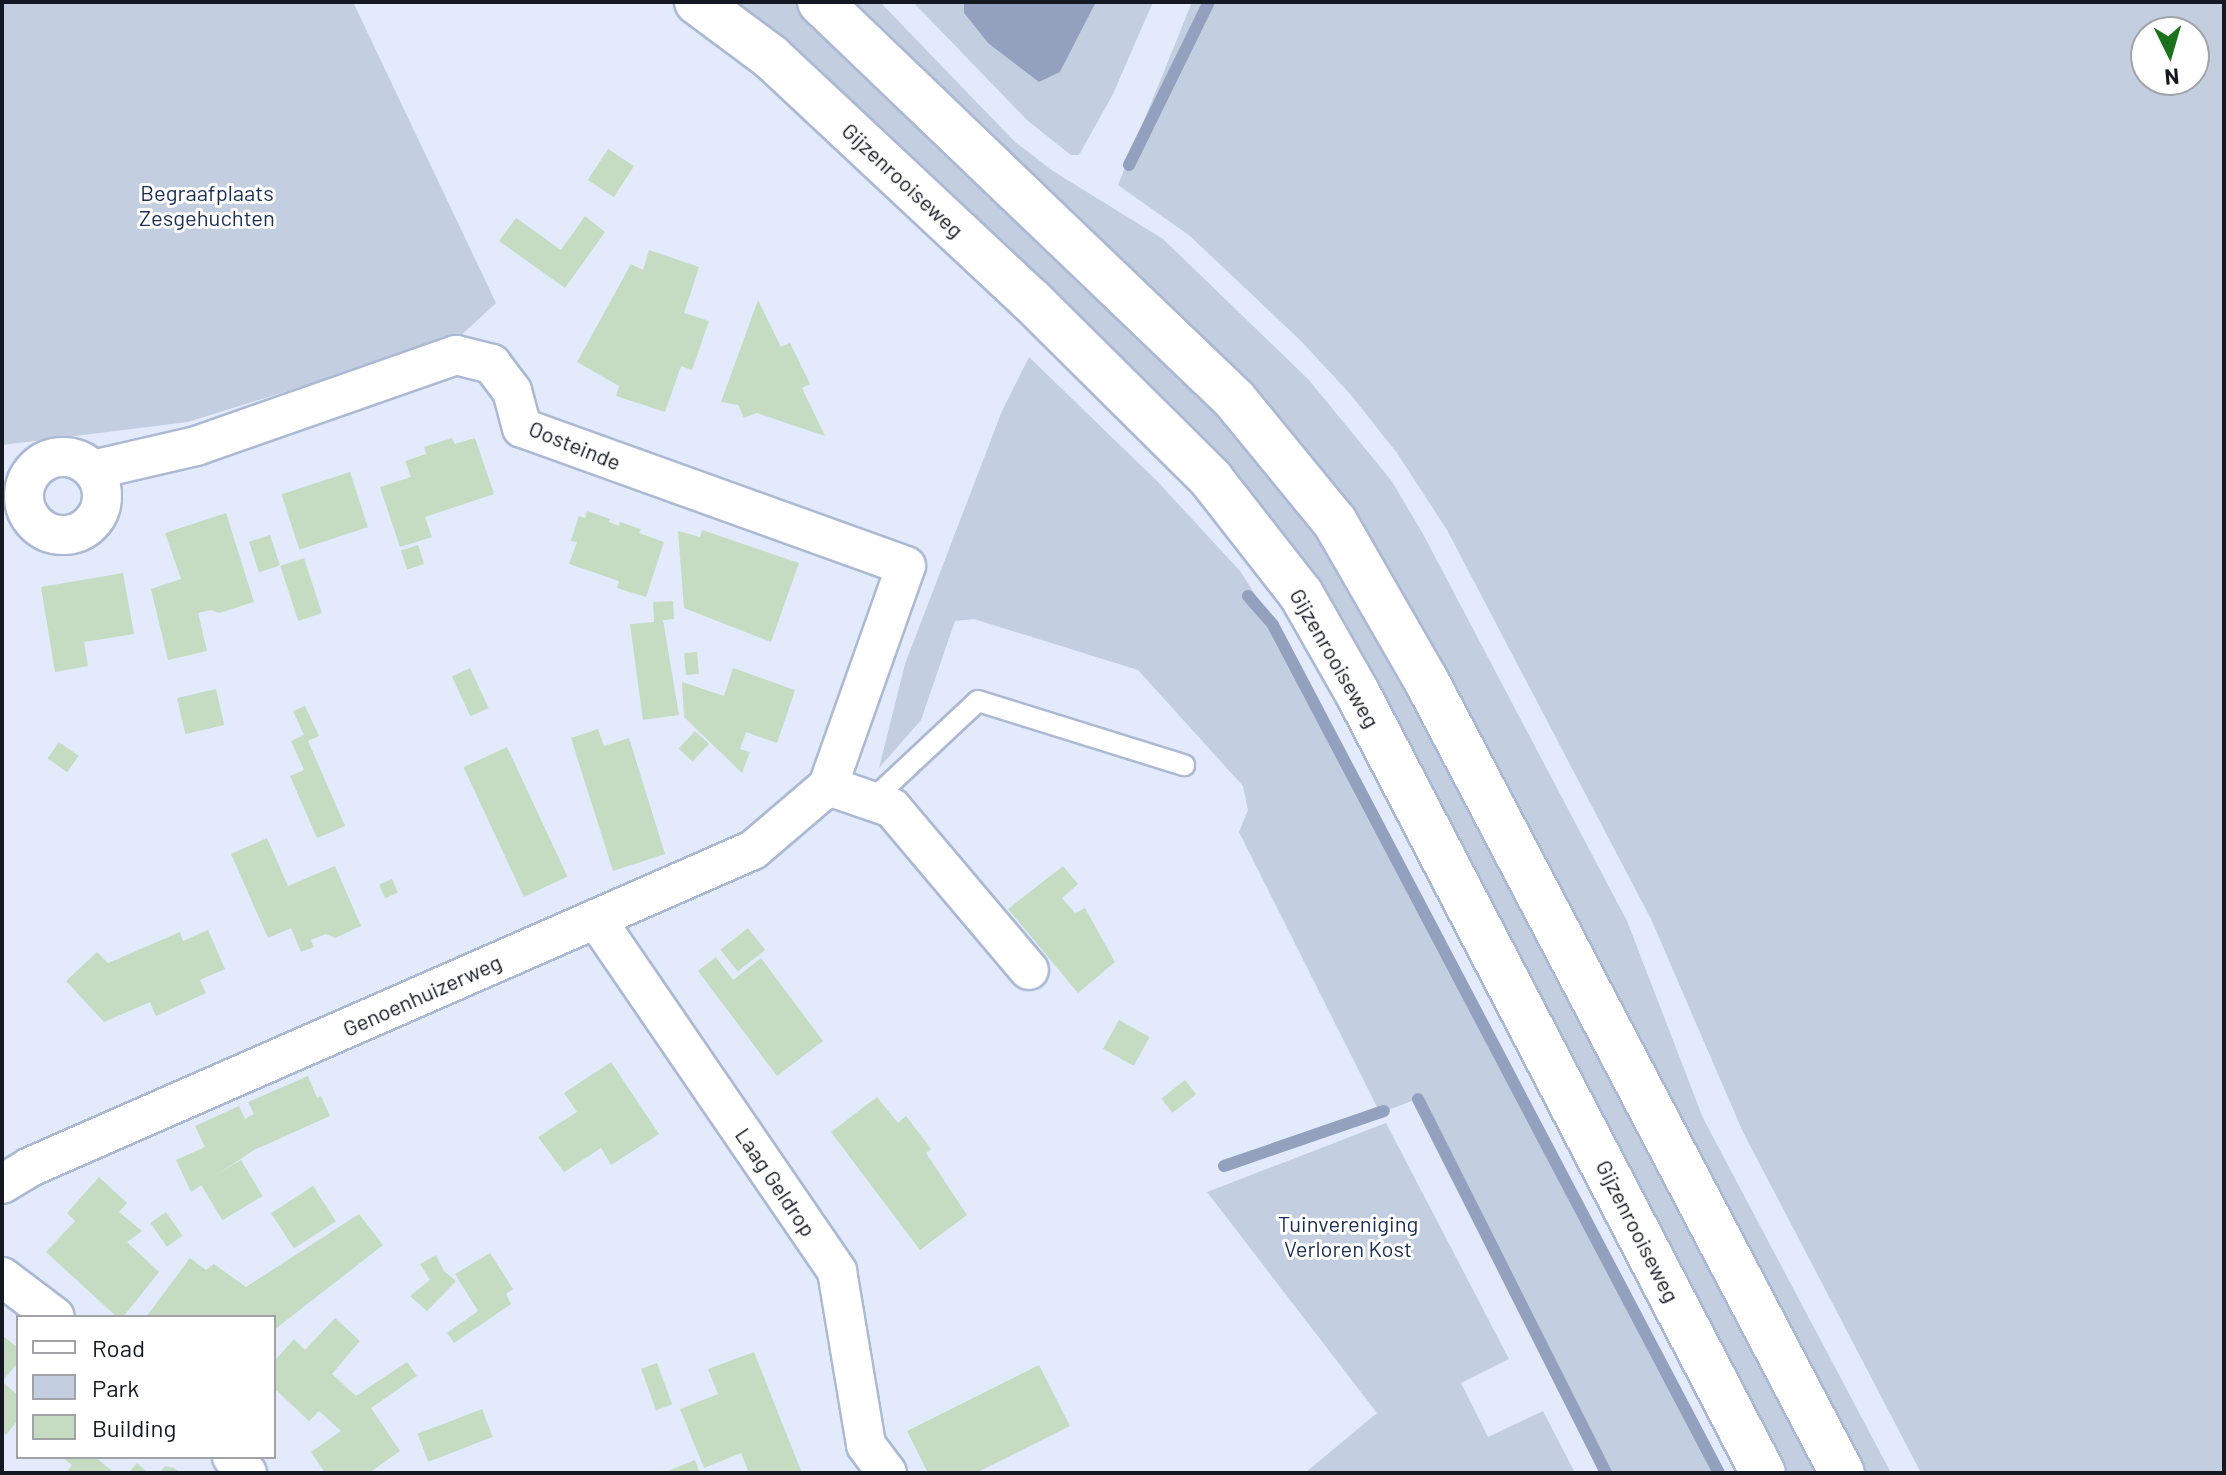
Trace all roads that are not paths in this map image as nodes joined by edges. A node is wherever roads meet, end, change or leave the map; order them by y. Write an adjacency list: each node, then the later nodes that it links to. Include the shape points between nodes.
1 (697, 2): 13 (main road, Gijzenrooiseweg, via 771,57 1031,300 1211,479 1301,594)
2 (820, 2): 14 (main road, via 1235,400 1335,522 1433,694)
3 (93, 470): 5 (street, Oosteinde, via 196,446 456,355 492,364 512,391 522,428 906,566)
4 (1184, 765): 6 (lane, via 978,701)
5 (828, 786): 6 (street); 7 (street, Genoenhuizerweg, via 753,850)
6 (871, 801): 8 (street, via 892,808)
7 (596, 919): 9 (street, Genoenhuizerweg, via 30,1167); 12 (street, Laag Geldrop, via 837,1271 866,1445)
8 (1029, 970)
9 (2, 1184)
10 (2, 1277): 11 (street)
11 (52, 1315)
12 (887, 1473)
13 (1763, 1473)
14 (1842, 1473)

